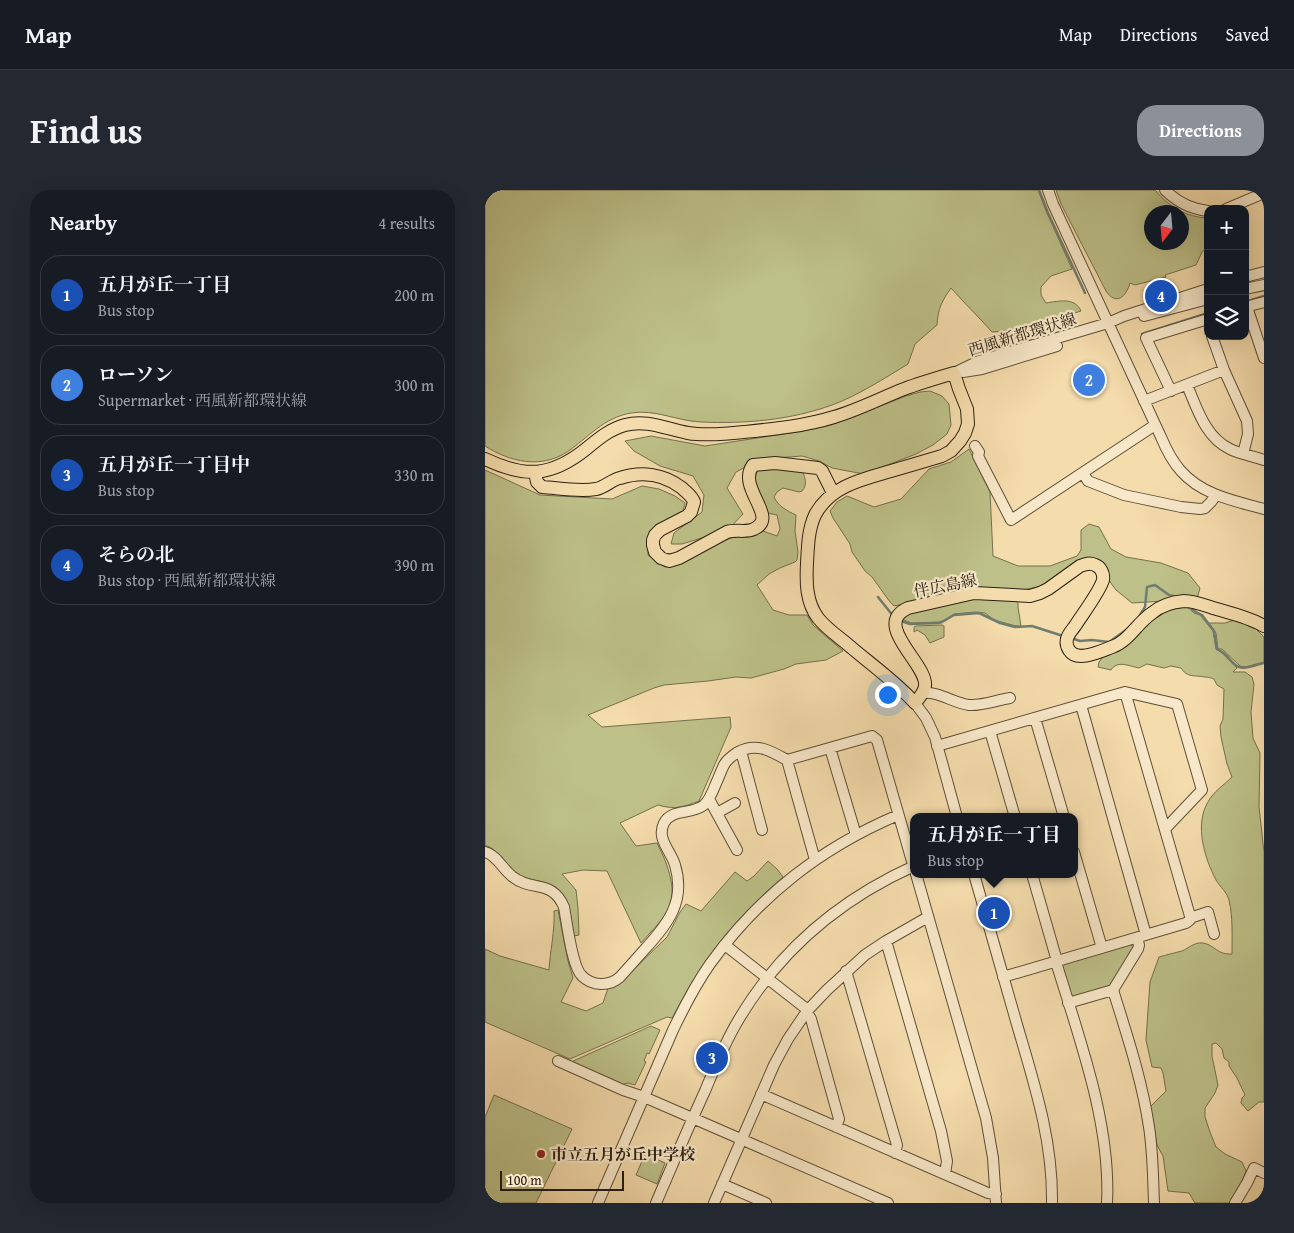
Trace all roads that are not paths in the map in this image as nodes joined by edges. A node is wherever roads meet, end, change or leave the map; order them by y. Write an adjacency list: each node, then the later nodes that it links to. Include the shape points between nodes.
1 (1048, 190): 17 (street)
2 (1165, 190): 6 (street, via 1185,205)
3 (1264, 193): 4 (street)
4 (1252, 194): 5 (street)
5 (1233, 205)
6 (1204, 210)
7 (1264, 272): 8 (street)
8 (1249, 276)
9 (1264, 284): 10 (street)
10 (1249, 289)
11 (1204, 290): 17 (street, 西風新都環状線, via 1124,316)
12 (1204, 300): 17 (street, 西風新都環状線)
13 (1264, 302): 14 (street)
14 (1249, 306)
15 (1249, 316): 19 (street)
16 (1204, 321): 23 (street, via 1146,338)
17 (1109, 325): 21 (street, 西風新都環状線, via 981,369); 24 (street)
18 (1213, 340): 20 (street)
19 (1264, 358)
20 (1223, 370): 22 (street); 27 (street, via 1247,421 1248,434)
21 (954, 373): 30 (main road, via 835,417 800,425 710,435 643,423 625,425 608,432 567,462); 32 (main road, via 968,417 965,433 949,453 861,480)
22 (1187, 385): 23 (street); 27 (street, via 1211,434 1227,448)
23 (1171, 391): 24 (street)
24 (1144, 401): 25 (street)
25 (1155, 425): 31 (street); 33 (street, via 1181,471)
26 (975, 446): 31 (street, via 1011,520)
27 (1243, 454): 29 (street)
28 (485, 459): 30 (main road, via 511,469)
29 (1264, 460)
30 (535, 472): 32 (main road, via 541,487 598,489 615,479 641,474 675,483 694,502 687,516 655,535 655,552 669,562 727,532 750,531 760,526 763,514 749,482 753,465 775,463 818,468)
31 (1083, 472): 33 (street, via 1089,481 1124,495 1181,507 1205,508)
32 (833, 494): 37 (main road, via 817,512 809,534 807,581 810,603 831,632 892,682)
33 (1216, 495): 34 (street)
34 (1264, 509)
35 (1264, 626): 37 (main road, 伴広島線, via 1235,614 1183,601 1152,612 1117,645 1085,656 1074,655 1067,647 1068,638 1103,581 1101,570 1094,564 1086,564 1048,589 1030,596 974,593 903,611 897,619 899,638 924,677 925,685)
36 (1125, 692): 39 (street); 53 (street); 53 (street, via 1177,704 1192,754 1202,790)
37 (918, 698): 38 (street, via 934,693 969,705); 42 (street)
38 (1010, 698)
39 (1081, 705): 40 (street); 68 (street)
40 (1035, 718): 41 (street); 51 (street)
41 (990, 731): 42 (street); 50 (street)
42 (937, 746): 49 (street)
43 (831, 748): 45 (street); 52 (street, via 869,736 876,738); 55 (street)
44 (741, 751): 45 (street, via 759,747); 46 (street, via 725,764); 54 (street)
45 (787, 760): 59 (street)
46 (709, 799): 48 (street); 57 (street, via 698,809 674,814 665,822 662,838 679,880 675,908 659,933 619,977 608,983 593,983 580,974 575,964 564,908 556,894 516,879)
47 (735, 803): 48 (street)
48 (717, 813): 56 (street)
49 (956, 813)
50 (1014, 813)
51 (1063, 813)
52 (899, 816): 55 (street); 58 (street)
53 (1165, 829): 66 (street)
54 (762, 830)
55 (856, 835): 59 (street)
56 (737, 850)
57 (485, 852)
58 (910, 853)
59 (815, 860): 70 (street, via 752,913)
60 (1078, 866): 71 (street)
61 (910, 869): 83 (street, via 877,884 837,911 778,964 733,1028)
62 (917, 878): 65 (street)
63 (975, 878): 75 (street)
64 (1033, 878): 72 (street)
65 (928, 917): 69 (street); 90 (street, via 986,1118 992,1145)
66 (1190, 918): 67 (street, via 1208,912); 68 (street, via 1186,924)
67 (1215, 934)
68 (1142, 936): 71 (street); 77 (street, via 1139,949)
69 (886, 941): 73 (street); 88 (street, via 941,1131 947,1161)
70 (725, 945): 74 (street); 82 (street, via 684,1007)
71 (1102, 948): 72 (street)
72 (1056, 961): 75 (street); 78 (street)
73 (846, 971): 79 (street); 86 (street, via 897,1145)
74 (762, 974)
75 (1003, 977): 96 (street, via 1045,1125 1051,1170)
76 (772, 982): 79 (street)
77 (1113, 990): 78 (street); 98 (street, via 1145,1104 1152,1150)
78 (1068, 1003): 97 (street, via 1103,1132)
79 (807, 1011): 81 (street, via 778,1056); 84 (street, via 839,1119)
80 (558, 1061): 82 (street)
81 (761, 1094): 84 (street); 85 (street)
82 (644, 1097): 83 (street); 91 (street)
83 (693, 1118): 85 (street); 92 (street)
84 (836, 1127): 86 (street)
85 (741, 1140): 89 (street); 95 (street)
86 (895, 1152): 88 (street)
87 (1264, 1173): 99 (street, via 1254,1168)
88 (945, 1174): 90 (street)
89 (722, 1184): 93 (street); 94 (street)
90 (996, 1198)
91 (598, 1203)
92 (656, 1203)
93 (714, 1203)
94 (765, 1203)
95 (888, 1203)
96 (1051, 1203)
97 (1107, 1203)
98 (1154, 1203)
99 (1235, 1203)

